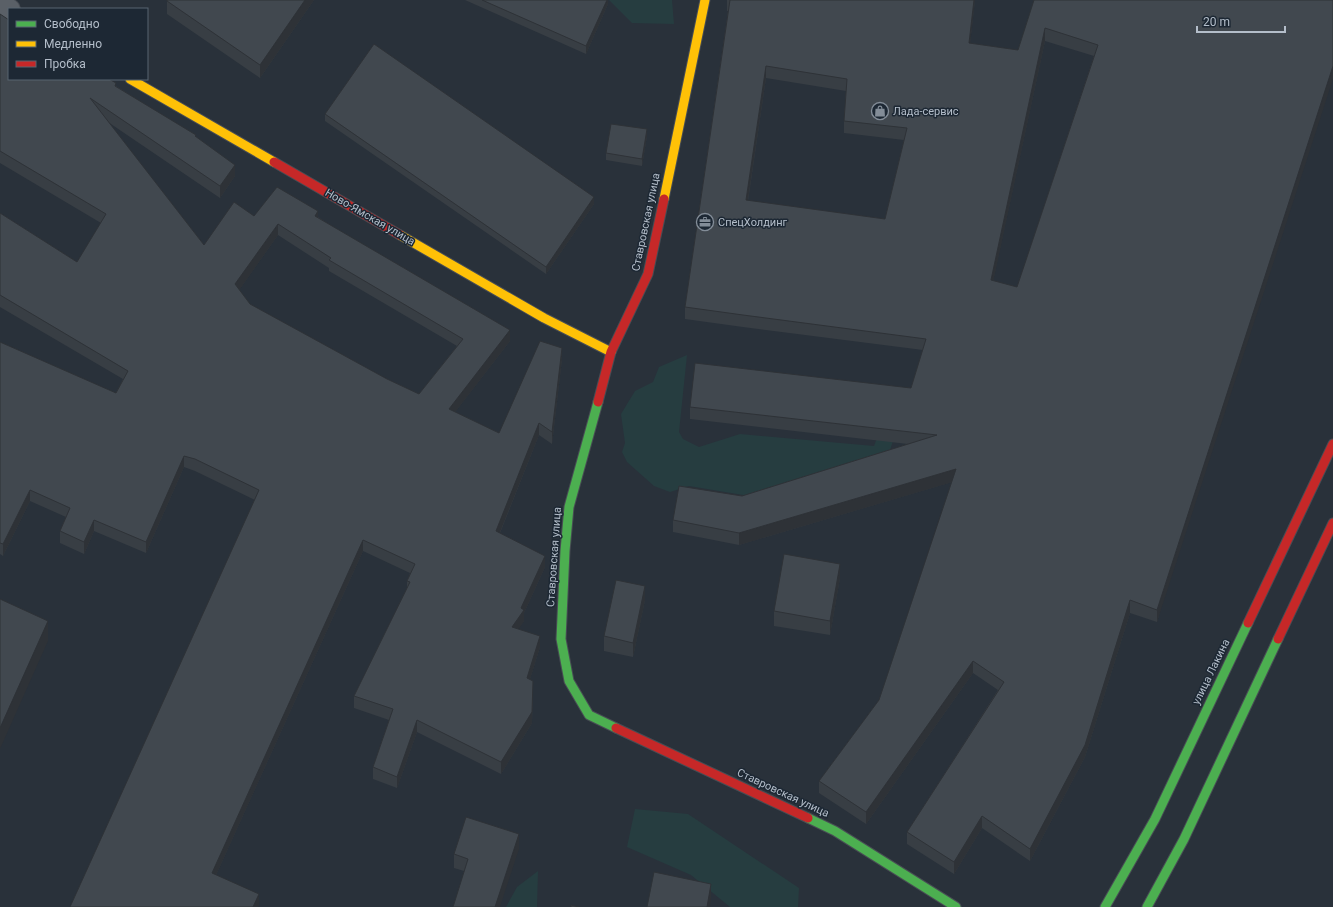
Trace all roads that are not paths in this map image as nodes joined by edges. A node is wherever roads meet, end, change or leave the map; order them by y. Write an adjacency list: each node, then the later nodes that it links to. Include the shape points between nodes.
1 (705, 0): 3 (main road, Ставровская улица, via 648,274)
2 (132, 80): 3 (main road, Ново-Ямская улица, via 544,318)
3 (612, 352): 6 (main road, Ставровская улица, via 569,507 565,551 561,639 569,681 589,715 835,831)
4 (1333, 444): 7 (main road, улица Лакина, via 1154,819)
5 (1333, 523): 8 (main road, via 1184,839)
6 (956, 907)
7 (1105, 907)
8 (1147, 907)

